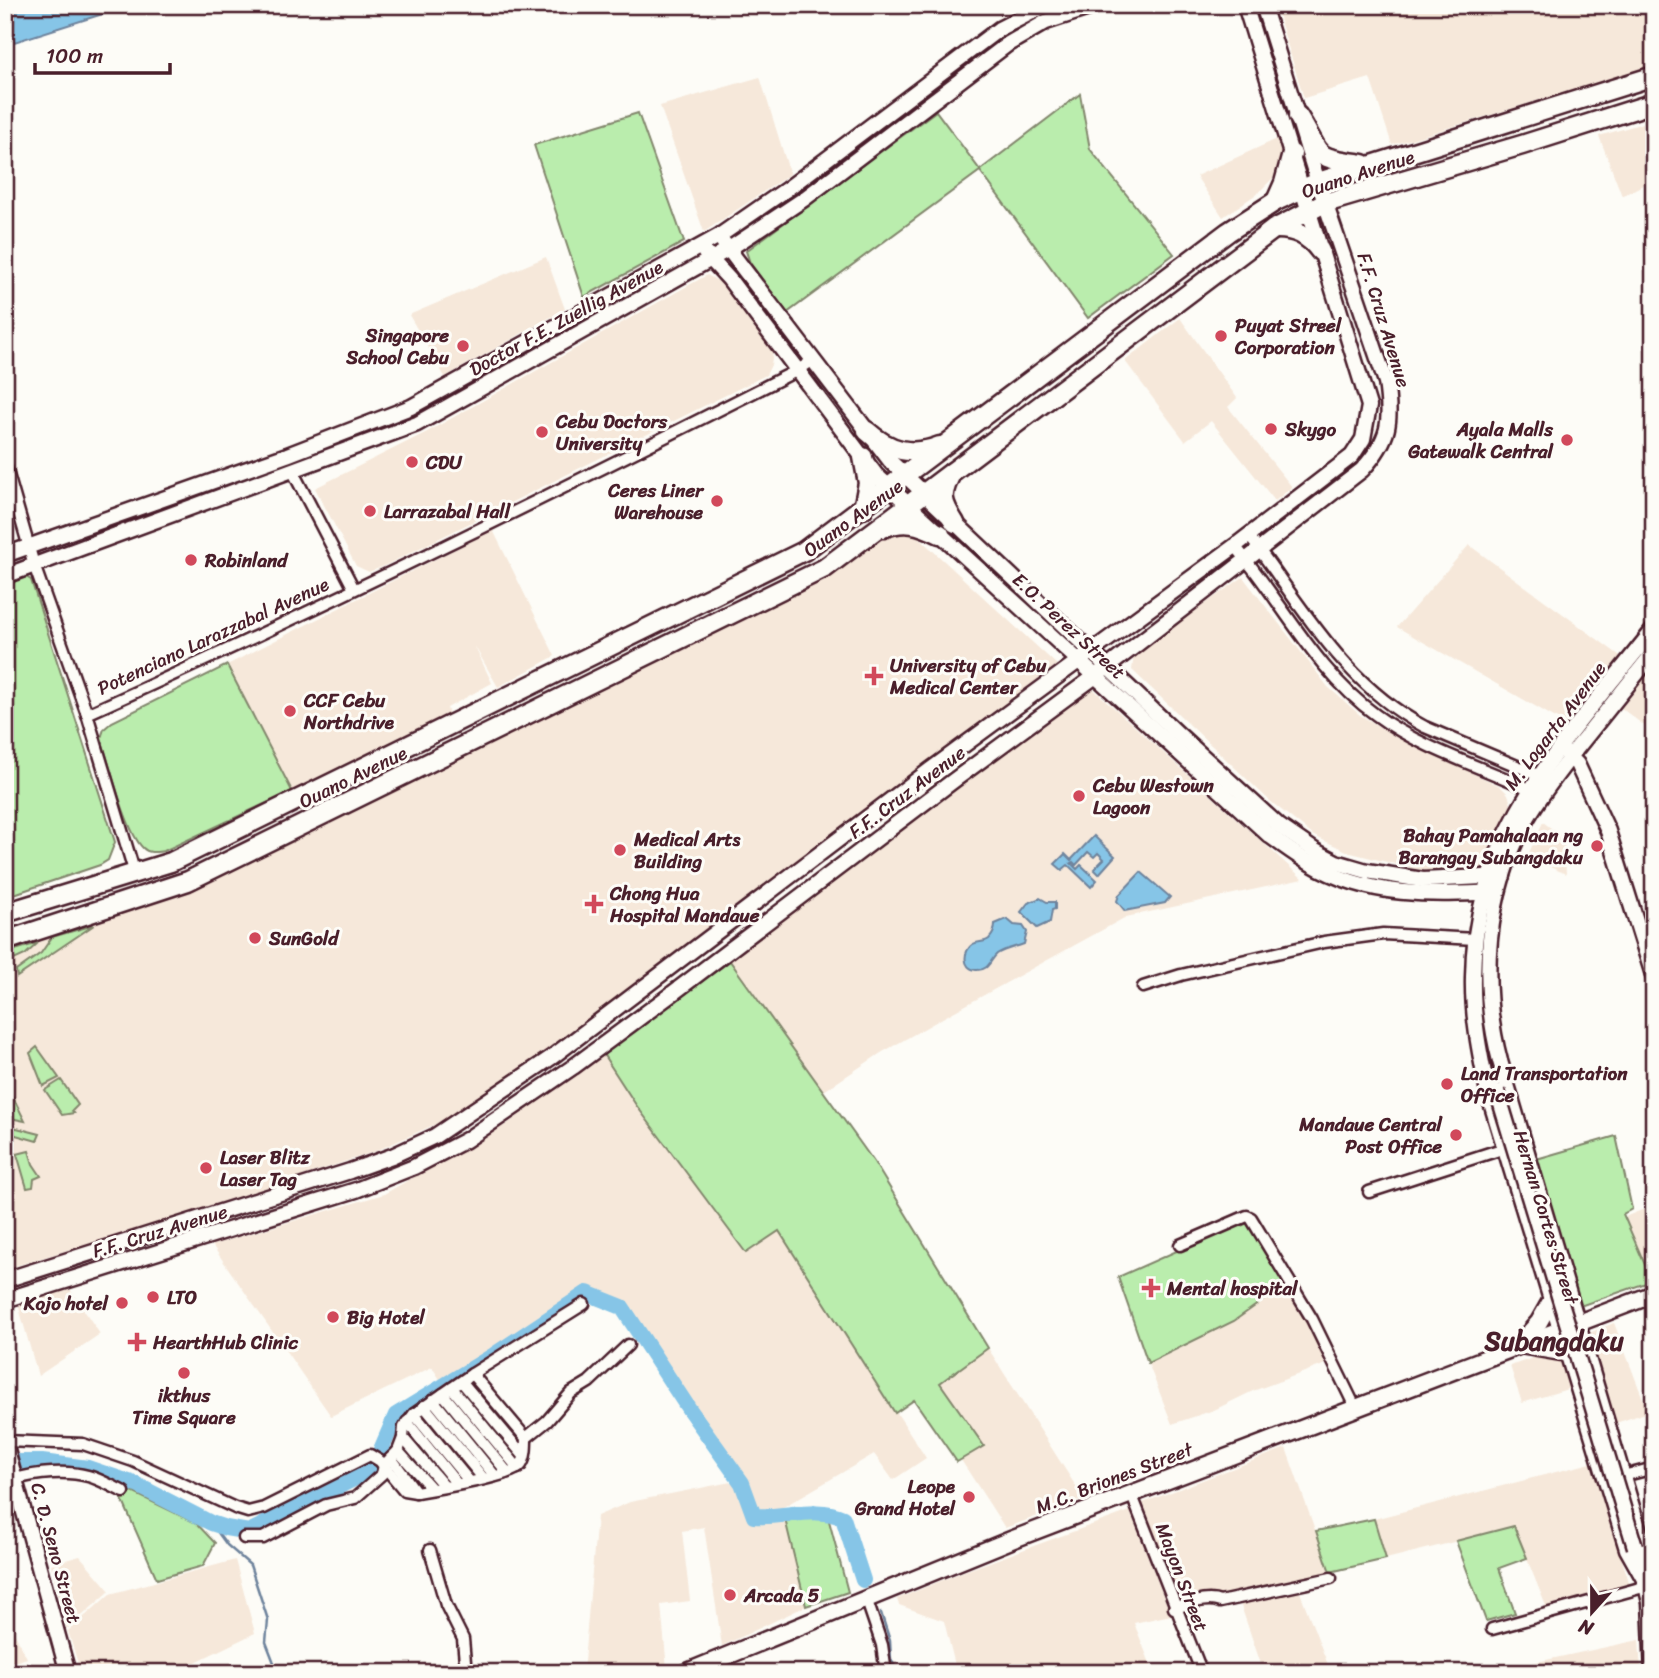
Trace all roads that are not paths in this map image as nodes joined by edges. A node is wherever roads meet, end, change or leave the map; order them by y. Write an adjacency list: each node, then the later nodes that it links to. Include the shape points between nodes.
1 (1046, 5): 14 (street, Doctor F.E. Zuellig Avenue, via 999,29)
2 (1098, 5): 16 (street, Doctor F.E. Zuellig Avenue, via 1046,22 1008,44 804,199)
3 (1245, 5): 8 (street, F.F. Cruz Avenue)
4 (1263, 5): 7 (street, F.F. Cruz Avenue)
5 (1654, 76): 9 (highway, Ouano Avenue)
6 (1654, 103): 12 (highway, Ouano Avenue)
7 (1298, 117): 9 (highway, via 1316,150 1325,157); 10 (street, F.F. Cruz Avenue)
8 (1292, 154): 10 (street, F.F. Cruz Avenue); 11 (highway)
9 (1370, 165): 10 (highway, Ouano Avenue)
10 (1310, 185): 11 (highway, Ouano Avenue); 12 (street, F.F. Cruz Avenue)
11 (1276, 201): 22 (highway, Ouano Avenue, via 1228,232)
12 (1317, 207): 13 (highway, Ouano Avenue); 17 (street, F.F. Cruz Avenue); 37 (street, F.F. Cruz Avenue, via 1386,382 1388,431 1362,470)
13 (1274, 229): 17 (highway, via 1306,235); 26 (highway, Ouano Avenue)
14 (719, 236): 15 (street, Doctor F.E. Zuellig Avenue); 16 (street, E.O. Perez Street)
15 (701, 246): 18 (street, E.O. Perez Street); 36 (street, Doctor F.E. Zuellig Avenue, via 411,407)
16 (729, 249): 18 (street, Doctor F.E. Zuellig Avenue); 19 (street, E.O. Perez Street)
17 (1320, 251): 34 (street, F.F. Cruz Avenue, via 1369,405 1363,439 1352,456)
18 (709, 260): 20 (street, E.O. Perez Street, via 729,279); 25 (street, Doctor F.E. Zuellig Avenue, via 417,424)
19 (812, 361): 20 (street); 21 (street, E.O. Perez Street)
20 (798, 370): 23 (street, E.O. Perez Street); 42 (street, Potenciano Larazzabal Avenue)
21 (867, 431): 22 (highway, via 887,446 910,452 932,449); 27 (street, E.O. Perez Street)
22 (956, 438): 27 (highway, Ouano Avenue)
23 (863, 457): 28 (street, E.O. Perez Street); 31 (highway, via 868,484)
24 (5, 464): 36 (street)
25 (292, 470): 40 (street, Doctor F.E. Zuellig Avenue); 42 (street)
26 (953, 471): 29 (highway, Ouano Avenue); 32 (highway, via 943,497)
27 (906, 476): 28 (highway, Ouano Avenue); 29 (street, E.O. Perez Street)
28 (890, 488): 30 (street, E.O. Perez Street); 31 (highway, Ouano Avenue)
29 (924, 492): 30 (highway, Ouano Avenue); 32 (street, E.O. Perez Street)
30 (908, 504): 32 (street, E.O. Perez Street); 33 (highway, Ouano Avenue)
31 (863, 509): 45 (highway, Ouano Avenue, via 804,551)
32 (948, 528): 33 (highway, via 904,522); 44 (street, E.O. Perez Street); 47 (street, E.O. Perez Street)
33 (867, 536): 49 (highway, Ouano Avenue, via 825,568)
34 (1248, 536): 35 (street, F.F. Cruz Avenue); 37 (street)
35 (1235, 546): 39 (street); 44 (street, F.F. Cruz Avenue)
36 (29, 547): 38 (street, Doctor F.E. Zuellig Avenue); 40 (street)
37 (1259, 549): 39 (street, F.F. Cruz Avenue); 53 (street, via 1343,664 1366,686 1425,727)
38 (5, 555)
39 (1246, 559): 48 (street, F.F. Cruz Avenue); 54 (street, via 1331,674 1376,715 1418,740)
40 (34, 565): 41 (street, Doctor F.E. Zuellig Avenue); 51 (street)
41 (5, 576)
42 (354, 589): 51 (street, Potenciano Larazzabal Avenue)
43 (1654, 629): 52 (street, M. Logarta Avenue)
44 (1091, 650): 47 (street, F.F. Cruz Avenue); 48 (street, E.O. Perez Street)
45 (603, 651): 49 (highway); 56 (highway, Ouano Avenue, via 171,862)
46 (1654, 652): 52 (street, M. Logarta Avenue)
47 (1077, 661): 50 (street, E.O. Perez Street); 68 (street, F.F. Cruz Avenue, via 552,1057 435,1136 350,1171)
48 (1109, 666): 50 (street, F.F. Cruz Avenue); 55 (street, E.O. Perez Street)
49 (615, 671): 61 (highway, Ouano Avenue, via 188,881)
50 (1095, 676): 55 (street, E.O. Perez Street); 70 (street, F.F. Cruz Avenue, via 573,1068 466,1140 356,1190)
51 (87, 715): 56 (street)
52 (1565, 752): 53 (street, M. Logarta Avenue); 62 (street, via 1577,764 1608,831)
53 (1546, 778): 54 (street, M. Logarta Avenue)
54 (1536, 792): 57 (street, M. Logarta Avenue, via 1504,833)
55 (1248, 807): 57 (street, E.O. Perez Street, via 1336,862 1367,872 1423,880); 58 (street, E.O. Perez Street, via 1270,836 1310,863 1354,882 1425,895)
56 (135, 874): 59 (highway, Ouano Avenue)
57 (1495, 877): 58 (street, M. Logarta Avenue)
58 (1491, 892): 60 (street, Hernan Cortes Street); 64 (street, Hernan Cortes Street)
59 (5, 913)
60 (1475, 939): 63 (street, via 1383,934 1324,942); 64 (street, Hernan Cortes Street, via 1473,977)
61 (5, 941)
62 (1654, 978)
63 (1143, 987)
64 (1483, 1019): 65 (street, Hernan Cortes Street, via 1488,1093); 73 (street, Hernan Cortes Street); 109 (street, Hernan Cortes Street, bridge, via 1497,1091)
65 (1505, 1148): 66 (street); 71 (street, Hernan Cortes Street)
66 (1369, 1192)
67 (1180, 1245): 82 (street, via 1251,1218 1312,1319)
68 (5, 1280)
69 (1654, 1294): 73 (main road, M.C. Briones Street)
70 (5, 1300)
71 (1551, 1301): 74 (street, Hernan Cortes Street); 76 (main road)
72 (584, 1304): 78 (street)
73 (1577, 1322): 74 (main road, M.C. Briones Street); 98 (street, Hernan Cortes Street)
74 (1560, 1329): 76 (main road, M.C. Briones Street); 77 (street, Hernan Cortes Street)
75 (628, 1345): 87 (street)
76 (1518, 1345): 77 (main road); 82 (main road, M.C. Briones Street)
77 (1567, 1353): 109 (street, Hernan Cortes Street, via 1627,1549)
78 (472, 1374): 79 (street); 83 (street)
79 (462, 1382): 80 (street); 83 (street)
80 (448, 1391): 81 (street); 85 (street)
81 (429, 1403): 84 (street); 88 (street)
82 (1355, 1407): 105 (main road, M.C. Briones Street)
83 (492, 1409): 85 (street); 87 (street); 91 (street)
84 (410, 1418): 86 (street); 90 (street); 101 (street)
85 (476, 1425): 88 (street); 93 (street); 95 (street)
86 (403, 1438): 92 (street); 102 (street)
87 (526, 1438): 91 (street)
88 (459, 1441): 90 (street); 97 (street); 99 (street)
89 (6, 1444): 92 (street, via 83,1444 248,1512 365,1456); 96 (street, C. D. Seno Street)
90 (446, 1452): 100 (street)
91 (524, 1456): 93 (street)
92 (385, 1458): 103 (street); 103 (street, via 404,1490); 106 (street, via 382,1474 355,1498 326,1505 263,1538)
93 (518, 1468): 95 (street)
94 (1654, 1468): 98 (street)
95 (507, 1472): 97 (street)
96 (14, 1475): 104 (street, via 88,1476); 113 (street, C. D. Seno Street)
97 (495, 1476): 99 (street)
98 (1623, 1476): 109 (street, Hernan Cortes Street, via 1643,1545)
99 (483, 1478): 100 (street)
100 (469, 1481): 101 (street)
101 (457, 1484): 102 (street)
102 (444, 1486): 103 (street)
103 (432, 1489)
104 (124, 1492)
105 (1130, 1493): 110 (main road, M.C. Briones Street); 111 (street, Mayon Street)
106 (244, 1538)
107 (430, 1550): 114 (street, via 446,1605 463,1639)
108 (1331, 1578): 111 (street)
109 (1649, 1589): 112 (street); 118 (street, Hernan Cortes Street)
110 (866, 1598): 115 (main road, M.C. Briones Street); 116 (street)
111 (1174, 1608): 117 (street, Mayon Street)
112 (1492, 1629)
113 (68, 1673)
114 (466, 1673)
115 (685, 1673)
116 (886, 1673)
117 (1202, 1673)
118 (1653, 1673)

